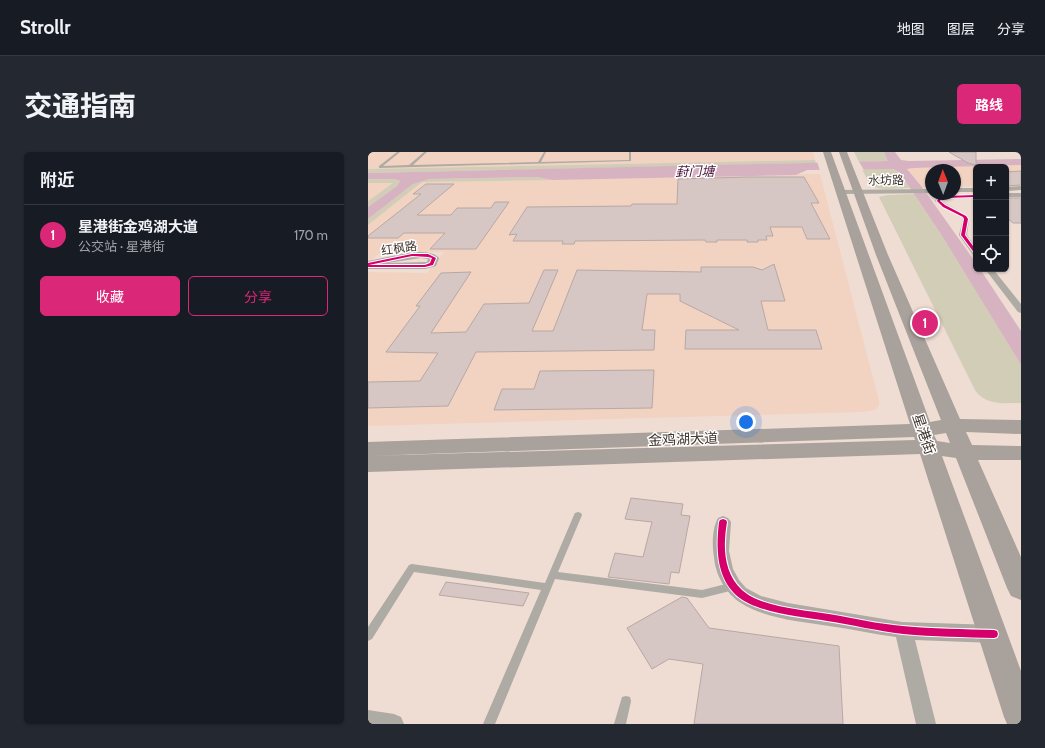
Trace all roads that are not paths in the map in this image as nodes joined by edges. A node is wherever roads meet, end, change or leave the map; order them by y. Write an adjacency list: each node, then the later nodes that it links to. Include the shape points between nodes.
1 (399, 152): 8 (lane, via 380,167)
2 (426, 152): 8 (lane)
3 (545, 152): 7 (lane)
4 (630, 152): 7 (lane, via 630,161)
5 (830, 161): 14 (main road, 星港街)
6 (846, 161): 15 (main road, 星港街)
7 (540, 163): 8 (lane)
8 (410, 166)
9 (1021, 188): 10 (street)
10 (1009, 189)
11 (961, 190): 12 (street)
12 (973, 190)
13 (925, 191): 15 (street, 水坊路)
14 (841, 192): 15 (street, 水坊路); 25 (main road, 星港街)
15 (859, 192): 23 (main road, 星港街, via 882,255)
16 (1009, 195): 17 (street)
17 (1021, 195)
18 (973, 196): 19 (street, via 945,197 938,201 964,216 966,219 963,235)
19 (973, 249)
20 (368, 265): 20 (street, 红枫路, via 425,266 432,264 434,258 430,255 416,255)
21 (991, 272): 22 (street)
22 (1021, 310)
23 (953, 425): 24 (main road, 金鸡湖大道); 25 (main road, 金鸡湖大道); 27 (main road, 星港街)
24 (1021, 428)
25 (925, 438): 26 (main road, 金鸡湖大道); 27 (main road, 金鸡湖大道); 29 (main road, 金鸡湖大道); 37 (main road, 星港街)
26 (368, 449)
27 (963, 452): 28 (main road, 金鸡湖大道); 35 (main road, 星港街)
28 (1021, 453)
29 (368, 464)
30 (578, 515): 32 (lane)
31 (723, 522): 33 (street, via 720,544 722,565)
32 (552, 575): 33 (lane, via 702,594); 34 (lane)
33 (734, 586): 36 (street, via 748,599 777,609)
34 (547, 588): 38 (lane, via 412,568); 43 (lane)
35 (1021, 588)
36 (903, 630): 37 (street); 45 (street)
37 (994, 634): 40 (main road, 星港街)
38 (368, 636)
39 (626, 701): 44 (lane)
40 (1021, 717)
41 (368, 720): 42 (street)
42 (394, 724)
43 (489, 724)
44 (620, 724)
45 (926, 724)

